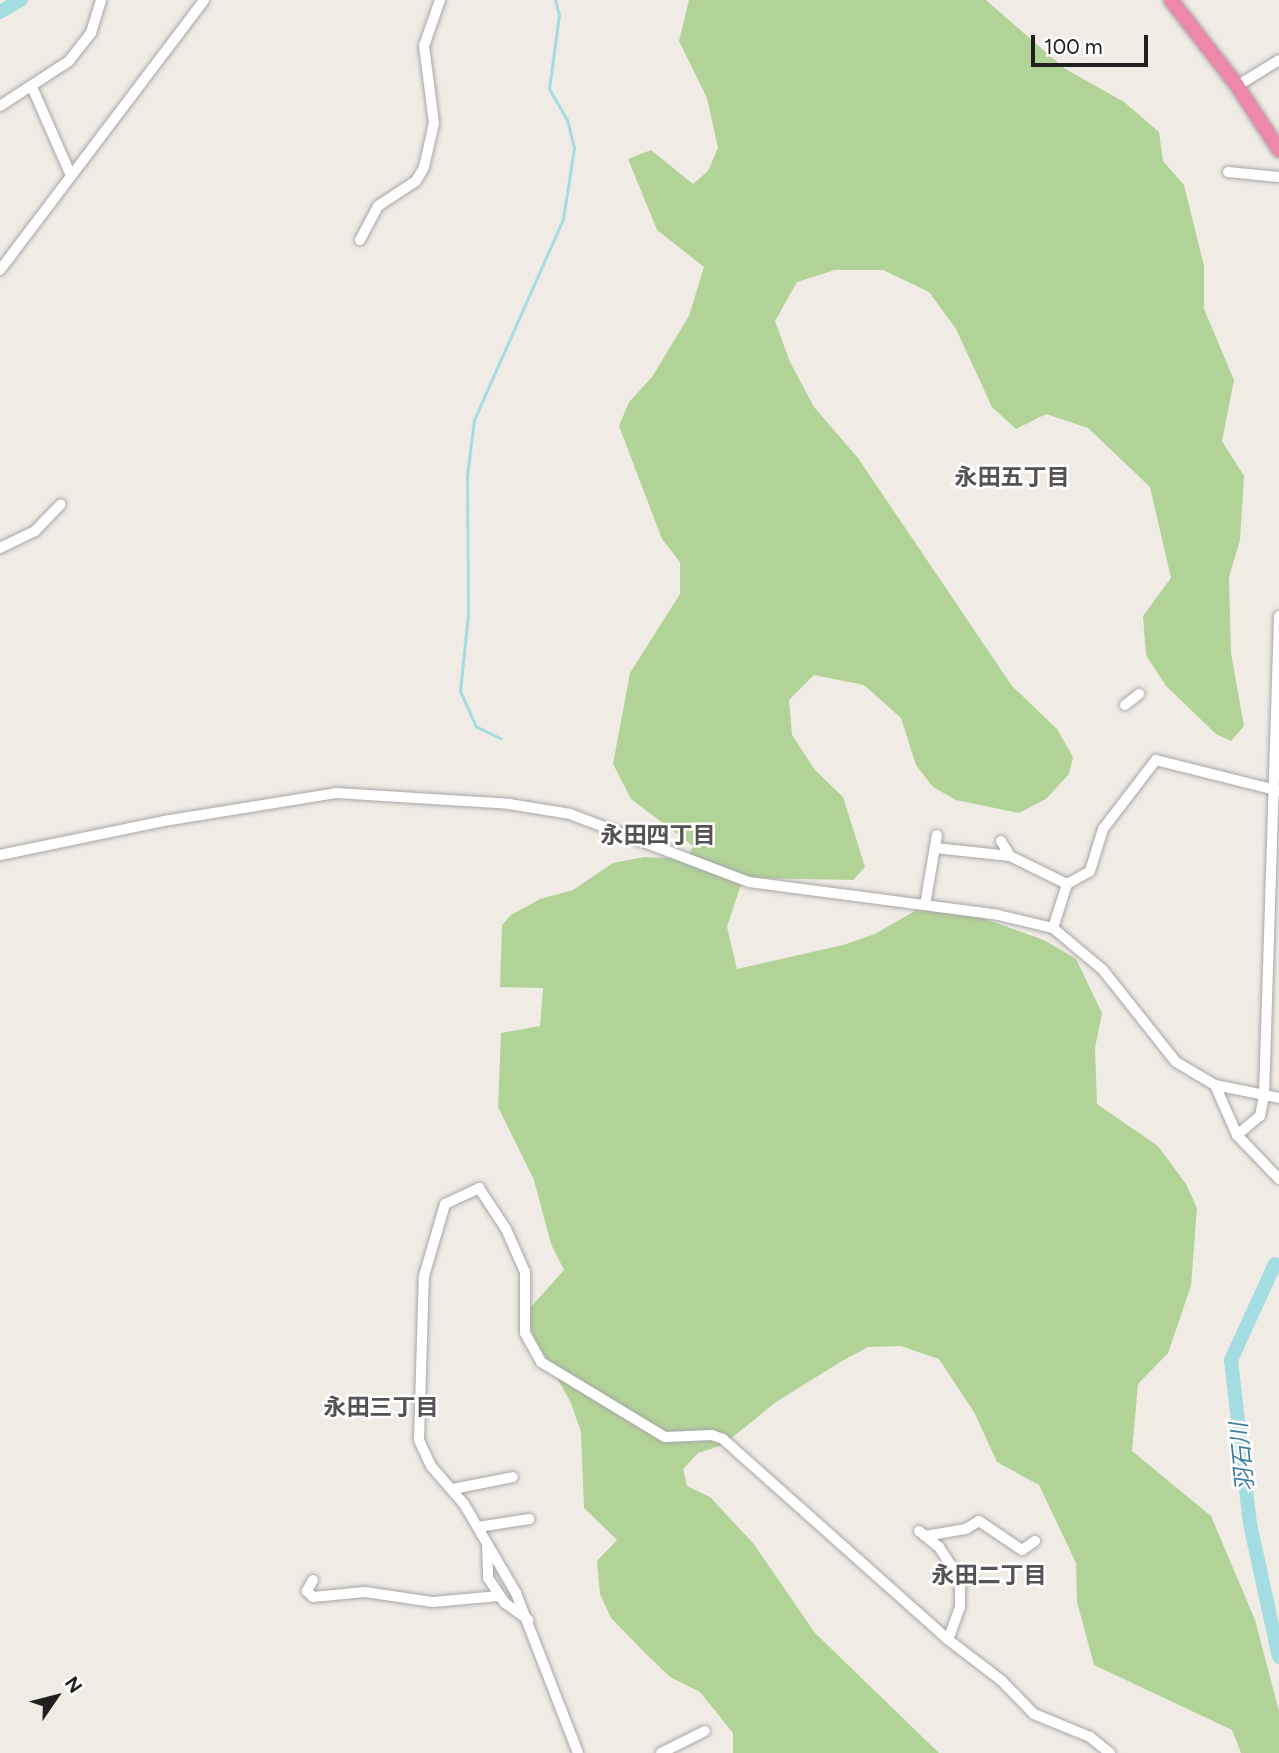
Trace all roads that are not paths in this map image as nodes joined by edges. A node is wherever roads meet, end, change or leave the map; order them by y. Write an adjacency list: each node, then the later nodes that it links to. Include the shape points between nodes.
1 (102, 0): 7 (street, via 80,48)
2 (204, 0): 11 (street)
3 (440, 0): 13 (street, via 424,46 434,123 424,167 416,181 378,206)
4 (1171, 0): 6 (highway)
5 (1279, 60): 6 (street)
6 (1237, 86): 9 (highway)
7 (32, 87): 8 (street); 11 (street)
8 (0, 106)
9 (1279, 150)
10 (1228, 172): 12 (street)
11 (71, 176): 14 (street)
12 (1279, 177)
13 (360, 240)
14 (0, 270)
15 (61, 504): 16 (street, via 35,531)
16 (0, 548)
17 (1279, 615): 20 (street)
18 (1139, 694): 19 (street)
19 (1125, 705)
20 (1276, 791): 26 (street, via 1156,760 1103,829 1090,871); 30 (street)
21 (937, 835): 23 (street)
22 (1001, 841): 25 (street)
23 (935, 848): 25 (street); 27 (street)
24 (0, 855): 27 (street, via 178,818 336,793 370,793 509,804 570,814 749,882)
25 (1010, 856): 26 (street)
26 (1067, 884): 28 (street)
27 (925, 905): 28 (street)
28 (1053, 928): 29 (street, via 1103,970 1164,1051)
29 (1216, 1085): 30 (street); 32 (street)
30 (1264, 1095): 31 (street); 32 (street, via 1260,1116)
31 (1279, 1098)
32 (1237, 1135): 33 (street)
33 (1279, 1179)
34 (513, 1477): 35 (street)
35 (453, 1489): 37 (street); 43 (street, via 431,1466 419,1440 424,1377 422,1296 445,1204 480,1188 506,1229 525,1272 526,1333 541,1362 665,1437 723,1439)
36 (529, 1519): 37 (street)
37 (478, 1527): 39 (street)
38 (1035, 1541): 43 (street, via 1022,1550 979,1521 966,1529 922,1534 939,1547 960,1579 960,1607)
39 (487, 1544): 41 (street, via 486,1570); 42 (street)
40 (313, 1580): 41 (street, via 307,1591 313,1597 365,1592 433,1602)
41 (499, 1597): 42 (street)
42 (528, 1620): 45 (street)
43 (948, 1640): 47 (street, via 1001,1680 1034,1714 1090,1737)
44 (705, 1731): 46 (street)
45 (578, 1753)
46 (662, 1753)
47 (1110, 1753)

